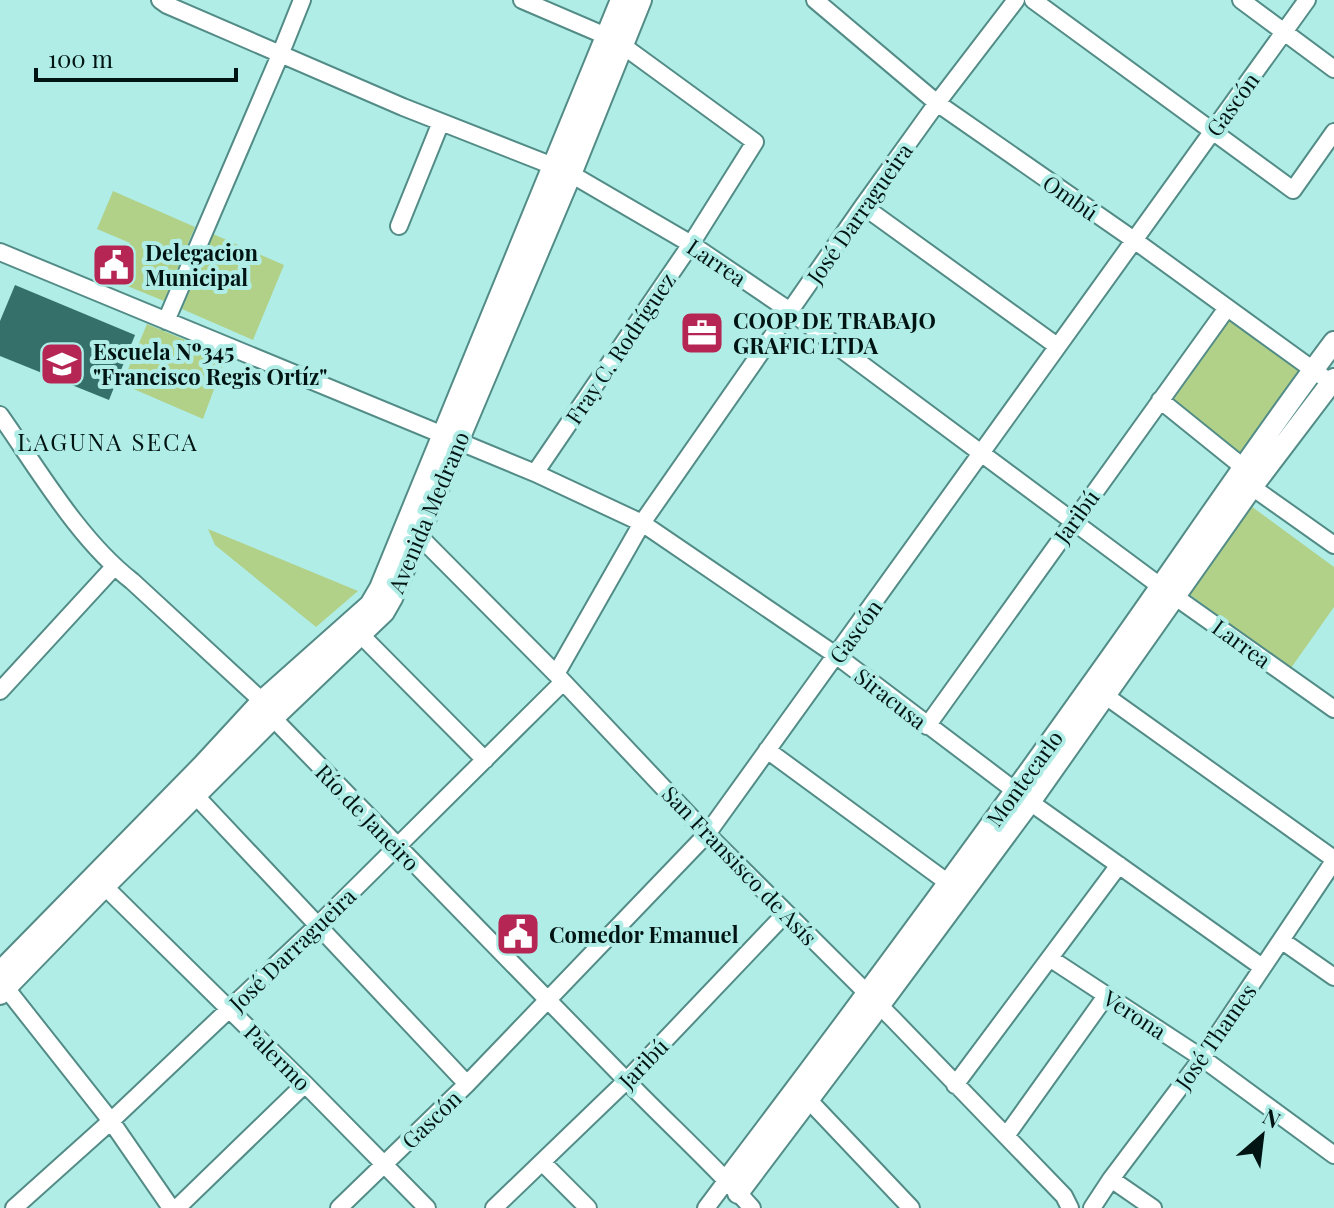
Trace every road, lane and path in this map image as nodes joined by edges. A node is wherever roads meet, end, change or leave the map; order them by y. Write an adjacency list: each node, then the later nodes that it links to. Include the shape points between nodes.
1 (160, 0): 14 (street, Larrea)
2 (302, 0): 14 (street)
3 (522, 0): 13 (street)
4 (621, 0): 13 (main road, Avenida Medrano)
5 (641, 0): 13 (main road, Avenida Medrano)
6 (815, 0): 11 (street, Ombú)
7 (1016, 0): 16 (street, José Darragueira)
8 (1033, 0): 18 (street)
9 (1241, 0): 12 (street)
10 (1307, 0): 12 (street, Gascón)
11 (836, 6): 16 (street, Ombú)
12 (1285, 31): 15 (street); 18 (street, Gascón)
13 (614, 41): 20 (main road, Avenida Medrano); 24 (street, Fray C. Rodríguez, via 755,142)
14 (280, 55): 17 (street, Larrea); 28 (street)
15 (1334, 69)
16 (937, 103): 21 (street, José Darragueira); 23 (street, Ombú)
17 (441, 122): 20 (street, Larrea); 22 (street)
18 (1212, 132): 19 (street, via 1293,190); 23 (street, Gascón)
19 (1334, 132)
20 (562, 170): 24 (street, Larrea); 35 (main road, Avenida Medrano)
21 (863, 206): 27 (street, José Darragueira); 30 (street)
22 (399, 226)
23 (1134, 240): 26 (street, Ombú); 30 (street, Gascón)
24 (691, 244): 27 (street, Larrea); 38 (street, Fray C. Rodríguez)
25 (0, 252): 28 (street, Siracusa)
26 (1227, 308): 31 (street, Ombú); 33 (street, Jaribú)
27 (790, 311): 36 (street, Larrea); 41 (street, José Darragueira)
28 (166, 321): 35 (street, Siracusa)
29 (1334, 342): 31 (main road, Montecarlo)
30 (1057, 346): 36 (street, Gascón)
31 (1313, 370): 32 (street, Ombú); 37 (main road, Montecarlo)
32 (1333, 382): 39 (main road, Montecarlo)
33 (1160, 400): 37 (street); 40 (street, Jaribú)
34 (0, 415): 44 (street, Río de Janeiro)
35 (450, 439): 38 (street, Siracusa); 42 (main road, Avenida Medrano)
36 (982, 453): 40 (street, Larrea); 47 (street, Gascón)
37 (1243, 467): 39 (street); 45 (main road, Montecarlo)
38 (535, 473): 41 (street, Siracusa)
39 (1252, 487): 43 (street); 45 (main road, Montecarlo)
40 (1073, 521): 45 (street, Larrea); 53 (street, Jaribú)
41 (642, 523): 47 (street, Siracusa); 48 (street, José Darragueira)
42 (412, 531): 46 (main road, Avenida Medrano, via 392,598); 48 (street, San Fransisco de Asís); 51 (main road, Avenida Medrano, via 370,605)
43 (1334, 545)
44 (114, 567): 49 (street); 51 (street, Río de Janeiro)
45 (1168, 591): 50 (main road, Montecarlo); 52 (street, Larrea)
46 (361, 635): 51 (main road, Avenida Medrano); 55 (street)
47 (837, 656): 53 (street, Siracusa); 54 (street, Gascón)
48 (559, 679): 55 (street, José Darragueira); 58 (street, San Fransisco de Asís)
49 (0, 691)
50 (1098, 691): 57 (main road, Montecarlo); 60 (street)
51 (267, 709): 56 (main road, Avenida Medrano); 59 (street, Río de Janeiro); 62 (main road, Avenida Medrano, via 203,765)
52 (1334, 709)
53 (927, 726): 57 (street, Siracusa)
54 (767, 750): 58 (street, Gascón); 63 (street)
55 (485, 760): 59 (street, José Darragueira)
56 (195, 795): 62 (main road, Avenida Medrano); 65 (street)
57 (1023, 796): 61 (street, Siracusa); 63 (main road, Montecarlo); 72 (main road, Montecarlo)
58 (707, 834): 64 (street, San Fransisco de Asís); 73 (street, Gascón)
59 (397, 847): 65 (street, José Darragueira); 73 (street, Río de Janeiro)
60 (1334, 860): 66 (street, José Thames)
61 (1119, 865): 67 (street); 68 (street, Siracusa)
62 (98, 881): 70 (main road, Avenida Medrano); 74 (street, Palermo)
63 (947, 882): 72 (main road, Montecarlo)
64 (786, 913): 72 (street, San Fransisco de Asís); 76 (street, Jaribú)
65 (317, 926): 74 (street, José Darragueira); 78 (street)
66 (1281, 940): 68 (street, José Thames); 69 (street)
67 (1051, 959): 71 (street, Verona); 79 (street)
68 (1262, 967): 75 (street, José Thames)
69 (1334, 977)
70 (2, 985): 81 (street)
71 (1106, 996): 75 (street, Verona); 82 (street)
72 (873, 999): 79 (street, San Fransisco de Asís); 80 (main road, Montecarlo)
73 (548, 1001): 76 (street, Río de Janeiro); 78 (street, Gascón)
74 (230, 1009): 77 (street, Palermo); 81 (street, José Darragueira)
75 (1202, 1058): 83 (street, Verona); 86 (street, José Thames)
76 (626, 1081): 84 (street, Jaribú); 87 (street, Río de Janeiro)
77 (305, 1084): 85 (street, Palermo); 90 (street)
78 (467, 1084): 85 (street, Gascón)
79 (955, 1085): 82 (street, San Fransisco de Asís)
80 (802, 1094): 87 (main road, Montecarlo); 96 (street)
81 (111, 1121): 88 (street, José Darragueira); 89 (street)
82 (1006, 1136): 97 (street, San Fransisco de Asís)
83 (1334, 1155)
84 (542, 1162): 93 (street, Jaribú); 94 (street)
85 (383, 1165): 91 (street, Gascón); 92 (street, Palermo)
86 (1111, 1179): 98 (street, José Thames); 99 (street)
87 (736, 1197): 95 (street, Montecarlo)
88 (14, 1208)
89 (171, 1208)
90 (177, 1208)
91 (339, 1208)
92 (427, 1208)
93 (494, 1208)
94 (588, 1208)
95 (706, 1208)
96 (911, 1208)
97 (1070, 1208)
98 (1092, 1208)
99 (1153, 1208)

